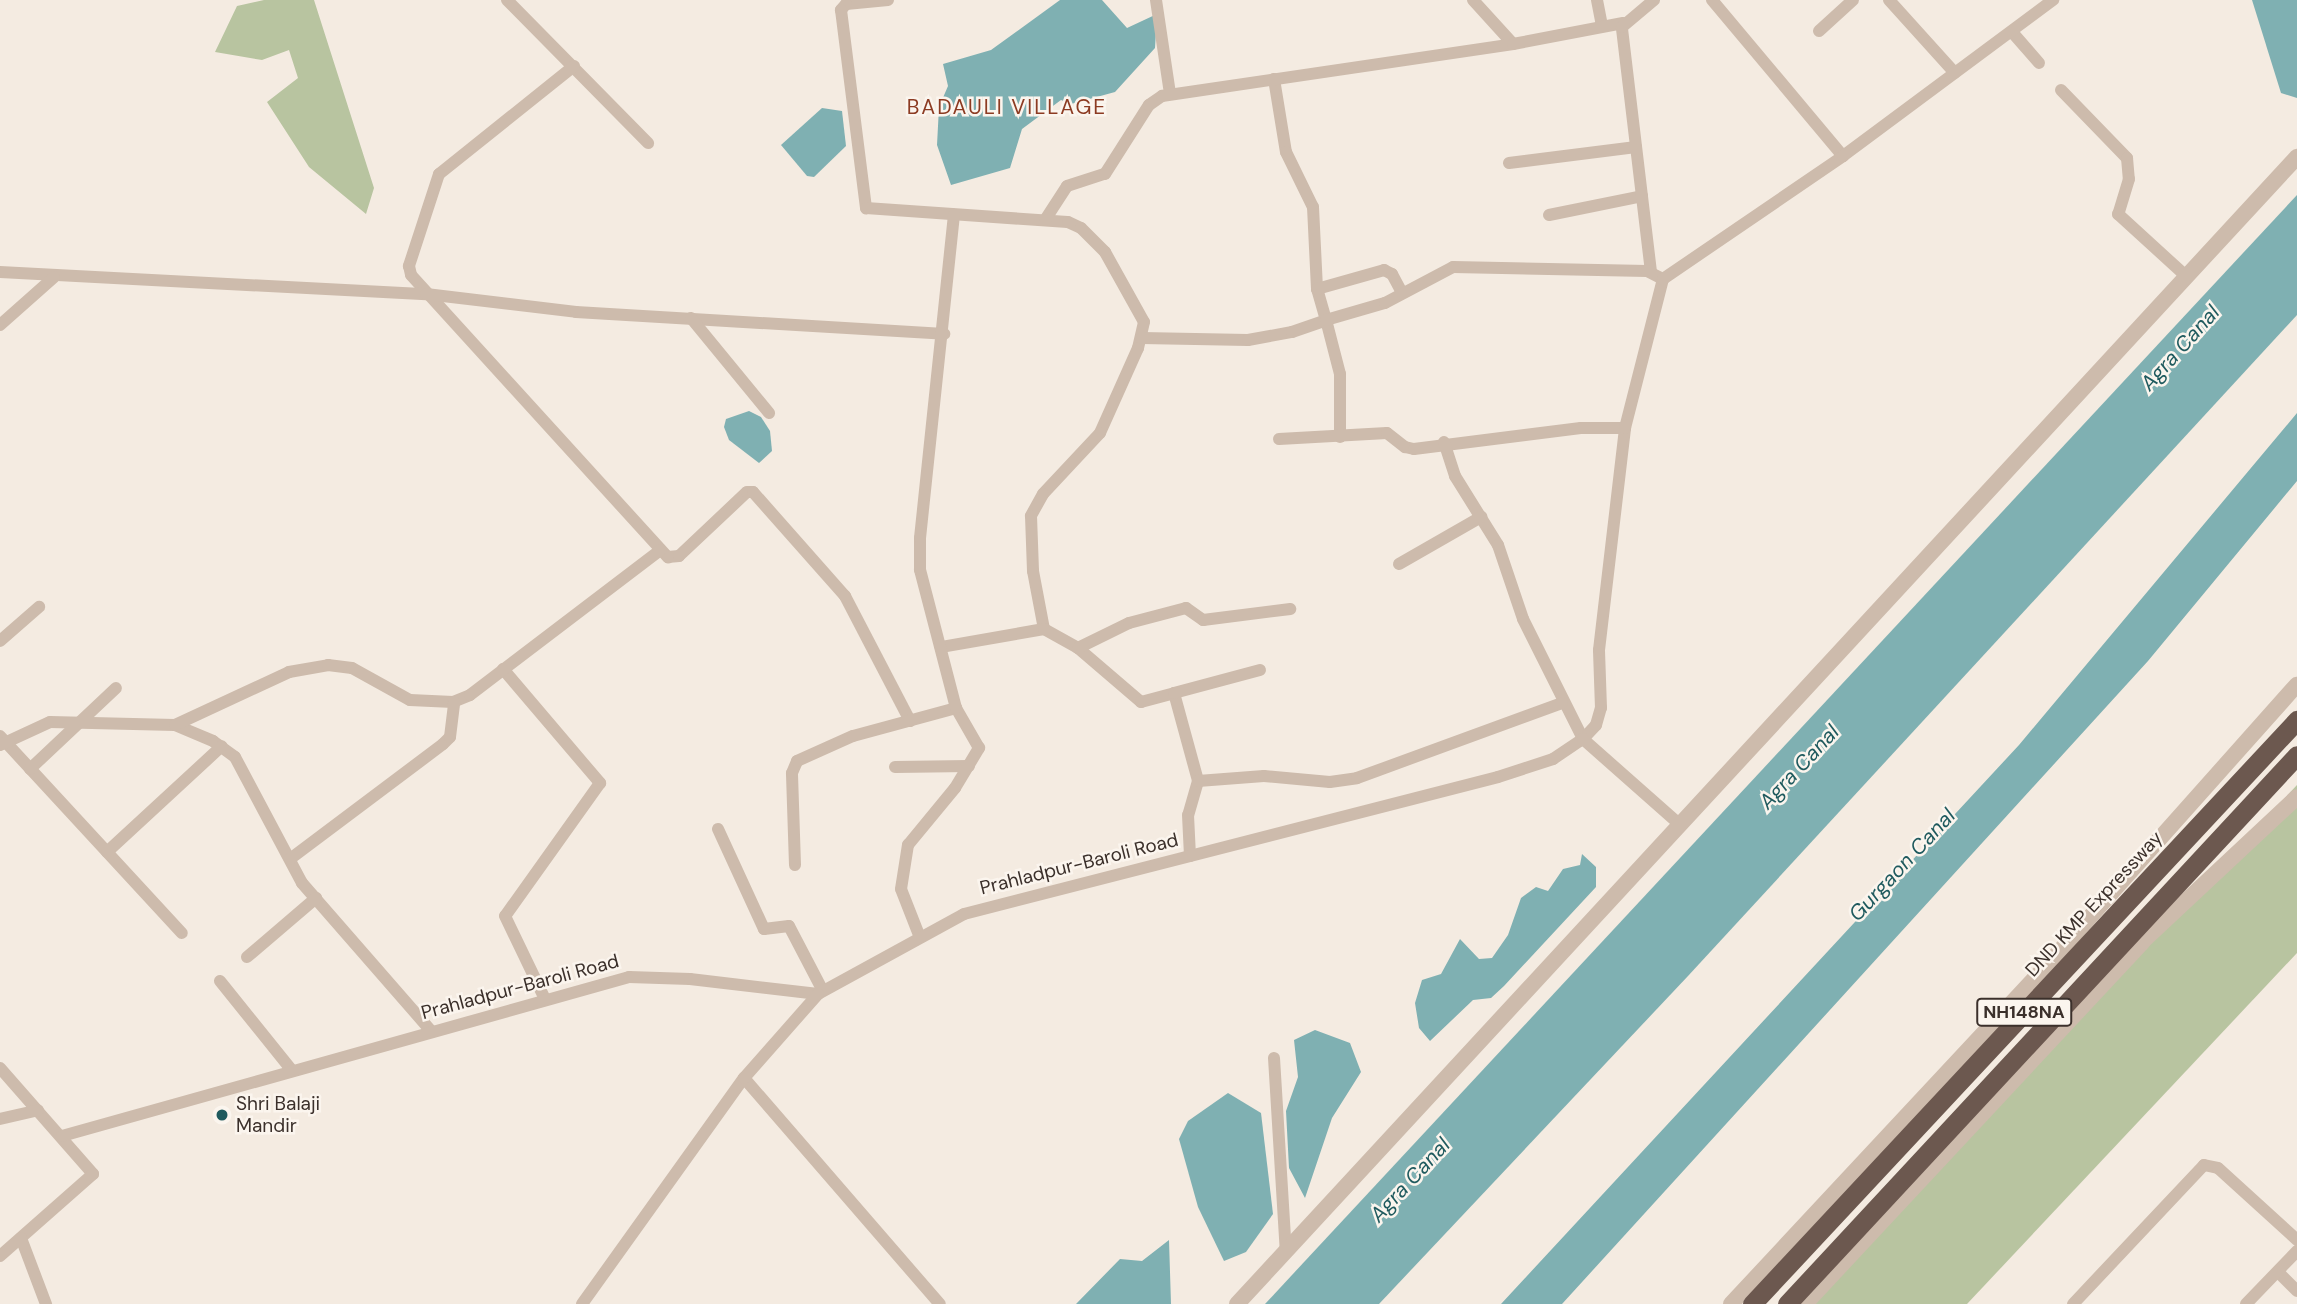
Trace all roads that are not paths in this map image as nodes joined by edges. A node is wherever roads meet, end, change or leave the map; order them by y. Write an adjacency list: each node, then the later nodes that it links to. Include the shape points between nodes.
1 (507, 0): 17 (street)
2 (888, 0): 28 (street, via 846,4 841,10 866,208)
3 (1156, 0): 21 (street)
4 (1473, 0): 15 (street)
5 (1597, 0): 12 (street)
6 (1654, 0): 11 (street)
7 (1712, 0): 24 (street)
8 (1853, 0): 13 (street)
9 (1889, 0): 18 (street)
10 (2053, 0): 14 (street)
11 (1623, 23): 12 (street); 23 (street)
12 (1602, 25): 15 (street)
13 (1819, 31)
14 (2012, 32): 16 (street); 18 (street)
15 (1513, 44): 19 (street)
16 (2039, 63)
17 (574, 66): 22 (street); 38 (street, via 433,182 409,266)
18 (1955, 73): 24 (street)
19 (1274, 79): 21 (street); 36 (street, via 1286,152 1313,207)
20 (2061, 90): 33 (street, via 2127,158 2129,179 2119,214)
21 (1170, 94): 30 (street, via 1149,105 1105,174 1067,186)
22 (648, 143)
23 (1636, 147): 26 (street); 27 (street)
24 (1843, 156): 35 (street)
25 (2297, 157): 33 (street)
26 (1509, 163)
27 (1642, 196): 29 (street); 32 (street)
28 (954, 215): 30 (street); 42 (street)
29 (1549, 215)
30 (1045, 220): 43 (street, via 1081,228 1105,252 1140,309)
31 (0, 272): 34 (street)
32 (1651, 272): 35 (street); 37 (street, via 1460,267 1444,270)
33 (2186, 276): 79 (street)
34 (54, 277): 38 (street); 41 (street)
35 (1664, 279): 45 (street)
36 (1317, 289): 37 (street, via 1388,270); 40 (street)
37 (1402, 293): 40 (street, via 1369,310)
38 (426, 294): 39 (street, via 576,312); 50 (street)
39 (691, 318): 42 (street); 44 (street)
40 (1326, 320): 43 (street, via 1248,340); 46 (street, via 1340,374)
41 (0, 325)
42 (944, 334): 56 (street, via 920,538 920,570)
43 (1142, 338): 54 (street, via 1100,433 1043,494 1031,516 1032,571)
44 (769, 413)
45 (1625, 428): 48 (street); 70 (street, via 1599,650 1601,708 1596,724)
46 (1340, 437): 47 (street); 48 (street, via 1387,433 1410,449)
47 (1279, 439)
48 (1444, 442): 49 (street, via 1455,475)
49 (1481, 517): 51 (street); 64 (street, via 1501,554 1522,619)
50 (660, 550): 58 (street); 67 (street, via 668,557 679,556 747,492 753,492 845,596)
51 (1399, 564)
52 (39, 607): 55 (street)
53 (1290, 609): 57 (street, via 1203,620 1186,608 1129,623)
54 (1044, 629): 56 (street); 57 (street)
55 (0, 641)
56 (941, 647): 65 (street)
57 (1078, 648): 62 (street, via 1141,702)
58 (503, 669): 63 (street); 91 (street, via 600,783 505,916)
59 (1260, 670): 62 (street)
60 (2297, 685): 111 (street, via 2058,954)
61 (116, 688): 68 (street)
62 (1174, 692): 77 (street)
63 (454, 702): 69 (street, via 410,700 352,668 328,665 289,672); 83 (street, via 452,728 443,744)
64 (1562, 703): 70 (street); 77 (street, via 1357,778 1330,782 1264,776)
65 (956, 708): 67 (street); 74 (street, via 979,746)
66 (2297, 720): 112 (highway, DND KMP Expressway / NH148NA)
67 (910, 721): 84 (street, via 853,736 797,761 792,773)
68 (77, 723): 69 (street); 71 (street, via 50,722); 76 (street)
69 (174, 726): 72 (street)
70 (1583, 739): 79 (street); 82 (street, Prahladpur-Baroli Road, via 1553,760 1498,777)
71 (2, 741): 76 (street)
72 (222, 746): 81 (street); 83 (street, via 247,772)
73 (2297, 755): 113 (highway, NH148NA)
74 (969, 766): 75 (street); 87 (street, via 916,833 904,859 902,898)
75 (895, 767)
76 (30, 769): 81 (street)
77 (1198, 781): 82 (street, via 1188,815)
78 (2297, 797): 114 (street, via 2142,942)
79 (1679, 824): 103 (street)
80 (718, 829): 90 (street, via 764,929 789,926)
81 (107, 852): 86 (street)
82 (1190, 856): 87 (street, Prahladpur-Baroli Road, via 1043,890 964,914)
83 (289, 859): 85 (street)
84 (795, 865)
85 (316, 898): 88 (street); 92 (street)
86 (182, 933)
87 (919, 935): 90 (street, Prahladpur-Baroli Road)
88 (247, 957)
89 (220, 981): 95 (street)
90 (821, 993): 91 (street, Prahladpur-Baroli Road, via 629,977); 96 (street)
91 (544, 997): 92 (street, Prahladpur-Baroli Road)
92 (431, 1031): 95 (street, Prahladpur-Baroli Road)
93 (1274, 1058): 103 (street)
94 (0, 1068): 97 (street)
95 (290, 1068): 99 (street, Prahladpur-Baroli Road)
96 (744, 1078): 108 (street); 109 (street)
97 (38, 1110): 98 (street); 99 (street)
98 (0, 1119)
99 (62, 1136): 100 (street, via 93,1174)
100 (21, 1238): 104 (street); 107 (street)
101 (2297, 1240): 115 (street, via 2218,1168 2204,1165)
102 (2297, 1251): 105 (street)
103 (1286, 1252): 110 (street)
104 (0, 1256)
105 (2278, 1272): 106 (street); 116 (street)
106 (2297, 1291)
107 (46, 1304)
108 (582, 1304)
109 (940, 1304)
110 (1237, 1304)
111 (1731, 1304)
112 (1752, 1304)
113 (1787, 1304)
114 (1805, 1304)
115 (2073, 1304)
116 (2246, 1304)

